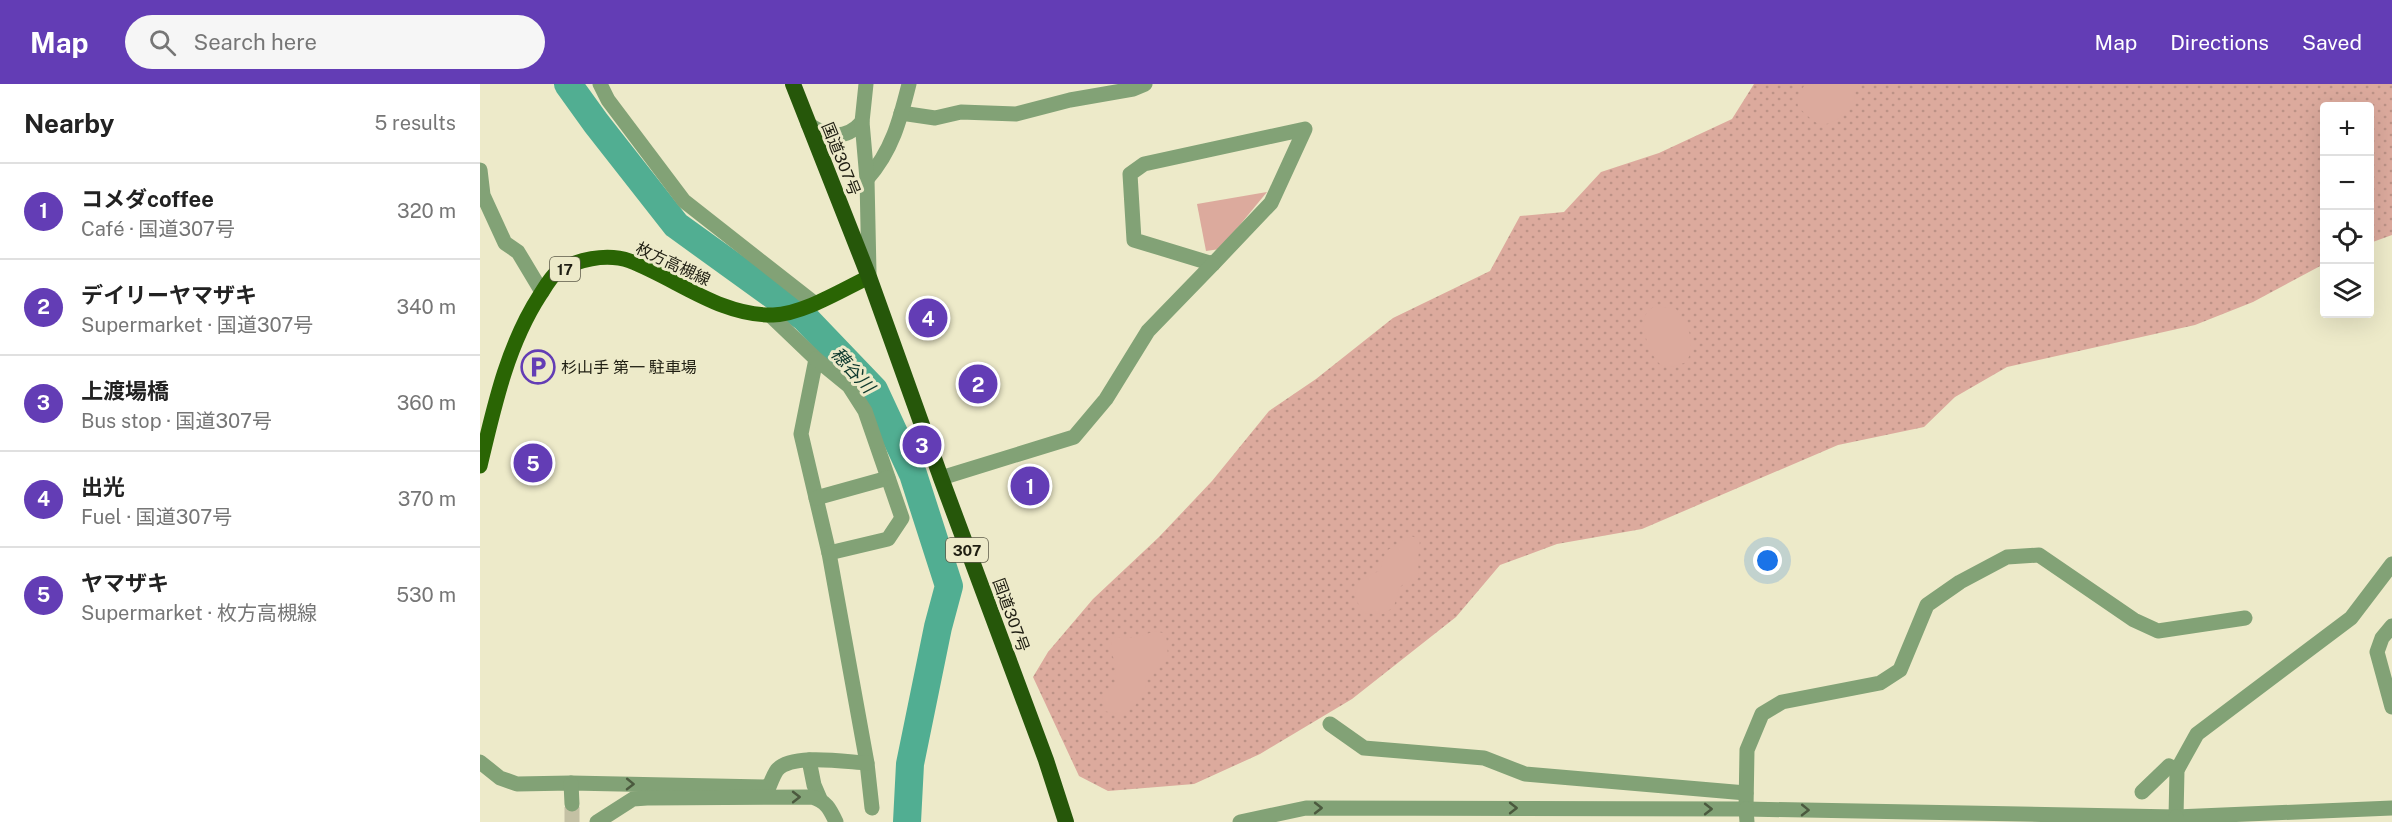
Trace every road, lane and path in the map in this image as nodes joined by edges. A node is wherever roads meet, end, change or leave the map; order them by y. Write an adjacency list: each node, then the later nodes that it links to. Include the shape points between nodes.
1 (600, 84): 14 (street, via 684,201)
2 (793, 84): 8 (highway, 国道307号 / 307)
3 (866, 84): 7 (street)
4 (909, 84): 6 (street)
5 (1145, 84): 6 (street, via 1016,114 961,112 935,118)
6 (902, 113): 10 (street, via 892,142)
7 (862, 122): 8 (street, via 848,133 831,136); 10 (street)
8 (808, 124): 12 (highway, 国道307号 / 307)
9 (480, 170): 13 (street, via 483,195 505,243 518,252)
10 (867, 179): 12 (street)
11 (1213, 264): 11 (street, via 1271,203 1305,129 1144,164 1130,174 1134,240); 19 (street, via 1148,331 1106,399 1074,437)
12 (869, 277): 14 (main road, 枚方高槻線 / 17); 19 (highway, 国道307号 / 307)
13 (542, 292): 15 (main road, 枚方高槻線 / 17, via 555,274 580,261 602,258 628,261 724,307); 17 (main road, 枚方高槻線 / 17, via 497,393)
14 (813, 303): 15 (main road, 枚方高槻線 / 17, via 786,314)
15 (771, 315): 16 (street)
16 (816, 359): 18 (street, via 849,386 865,411); 20 (street, via 801,434)
17 (480, 466)
18 (888, 478): 20 (street); 21 (street, via 902,518 893,534 888,539)
19 (940, 478): 43 (highway, 国道307号 / 307)
20 (816, 498): 21 (street)
21 (829, 553): 29 (street)
22 (2392, 564): 30 (street, via 2351,618 2198,734)
23 (2245, 618): 33 (street, via 2158,631 2134,620 2039,555 2007,557 1927,605 1900,670 1880,683 1782,702 1762,714 1747,750)
24 (2392, 626): 25 (street, via 2377,652)
25 (2392, 707)
26 (1330, 724): 33 (street, via 1364,748 1484,758 1525,774)
27 (809, 760): 29 (street); 31 (street, one-way to 27, via 769,787 778,770 788,763); 34 (street)
28 (480, 762): 31 (street, via 500,778 517,784)
29 (867, 763): 36 (street)
30 (2177, 770): 32 (street, via 2169,766); 40 (street)
31 (572, 783): 35 (street)
32 (2142, 792)
33 (1746, 793): 38 (street)
34 (820, 800): 41 (street, one-way to 34, via 633,799); 42 (street)
35 (572, 804)
36 (872, 808)
37 (2392, 808): 39 (street)
38 (1747, 815): 40 (street, one-way to 40); 44 (street, one-way to 38, via 1306,808)
39 (2342, 816): 40 (street)
40 (2176, 819)
41 (597, 822)
42 (836, 822)
43 (1066, 822)
44 (1239, 822)

